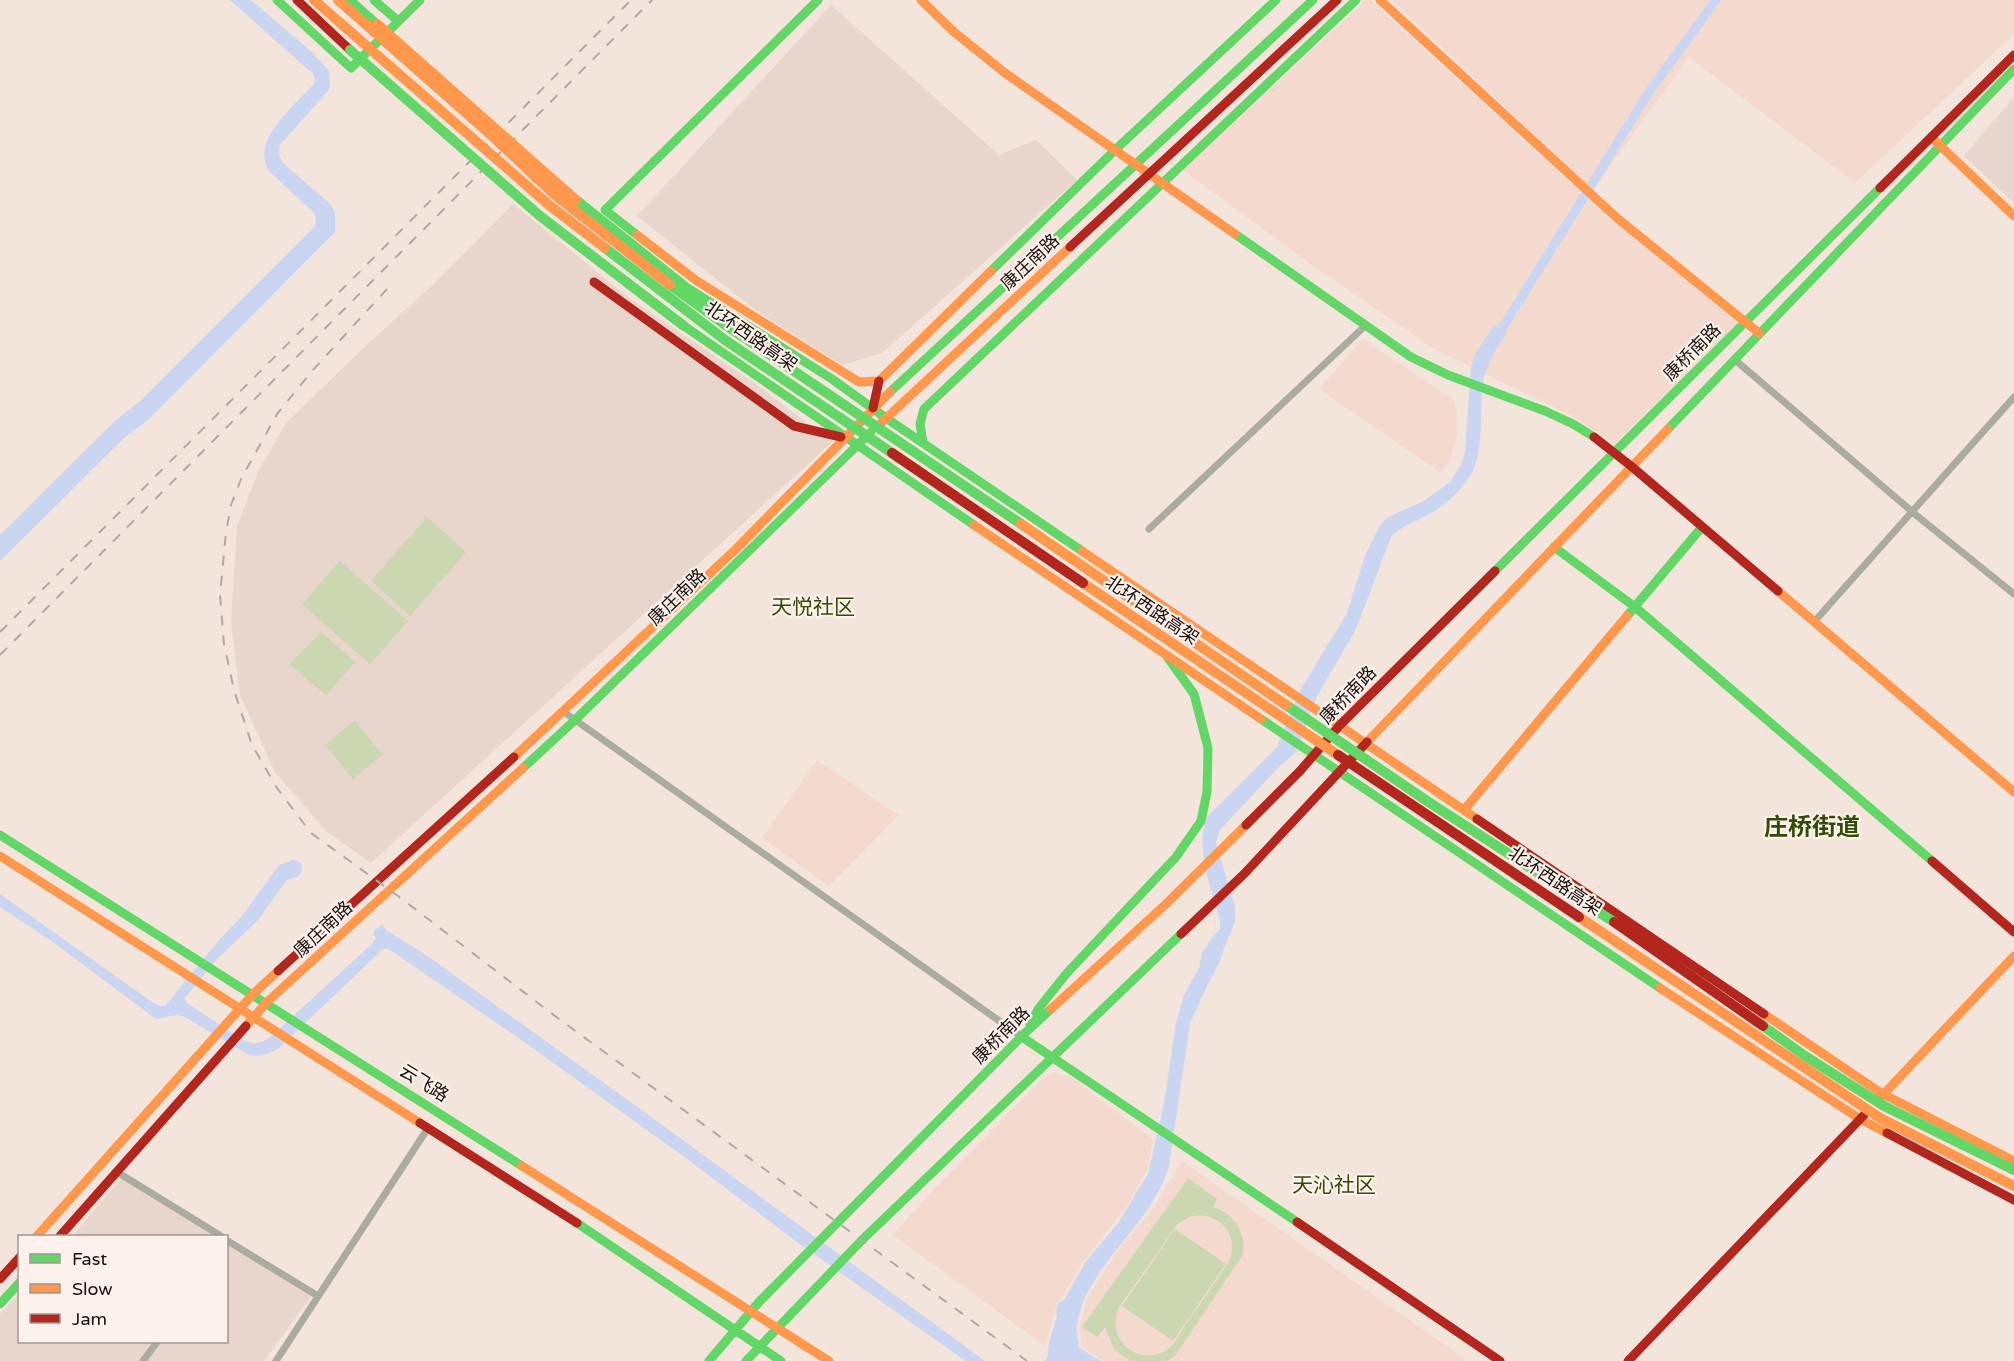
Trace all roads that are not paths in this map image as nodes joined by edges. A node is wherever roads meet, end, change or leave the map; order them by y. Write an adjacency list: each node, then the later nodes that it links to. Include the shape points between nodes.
1 (278, 0): 15 (main road, via 351,68)
2 (297, 0): 33 (main road, bridge, via 540,216 684,326)
3 (314, 0): 70 (main road, 北环西路高架, bridge, via 549,205 725,340 1880,1118)
4 (338, 0): 68 (main road, 北环西路高架, bridge, via 555,195 724,324 1417,794 1623,928 1805,1056 1884,1106)
5 (350, 0): 31 (main road, bridge, via 561,188 683,285)
6 (374, 0): 15 (main road)
7 (420, 0): 15 (main road)
8 (818, 0): 29 (main road, via 605,210 697,281 859,382)
9 (921, 0): 19 (main road, via 1005,73)
10 (1276, 0): 19 (main road)
11 (1313, 0): 20 (main road, 康庄南路)
12 (1336, 0): 21 (main road, 康庄南路)
13 (1356, 0): 22 (main road)
14 (1380, 0): 25 (main road, via 1617,218)
15 (398, 21)
16 (2014, 55): 18 (main road, 康桥南路)
17 (2014, 69): 18 (main road, 康桥南路)
18 (1935, 141): 23 (main road); 25 (main road, 康桥南路); 27 (main road, 康桥南路)
19 (1115, 150): 20 (main road); 29 (main road)
20 (1136, 164): 21 (main road); 31 (main road, 康庄南路)
21 (1150, 174): 22 (main road); 32 (main road, 康庄南路)
22 (1163, 184): 26 (main road); 34 (main road, via 924,409 920,424)
23 (2014, 216)
24 (594, 282): 33 (main road, via 794,426)
25 (1745, 322): 27 (main road); 36 (main road, 康桥南路)
26 (1366, 325): 36 (main road, via 1429,367 1565,419); 40 (street)
27 (1759, 333): 28 (main road, 康桥南路)
28 (1734, 359): 37 (main road, 康桥南路); 38 (street)
29 (879, 381): 31 (main road)
30 (2014, 397): 38 (street)
31 (873, 408): 32 (main road); 33 (main road, 康庄南路)
32 (886, 418): 34 (main road); 35 (main road, 康庄南路)
33 (845, 438): 35 (main road); 46 (main road, 康庄南路, via 736,549)
34 (923, 442): 48 (main road)
35 (857, 446): 45 (main road); 47 (main road, 康庄南路)
36 (1614, 453): 37 (main road); 48 (main road, 康桥南路)
37 (1631, 466): 39 (main road); 41 (main road, 康桥南路)
38 (1912, 512): 42 (street); 44 (street)
39 (1702, 527): 43 (main road); 44 (main road)
40 (1149, 529)
41 (1554, 547): 43 (main road); 49 (main road, 康桥南路)
42 (2014, 594)
43 (1635, 607): 53 (main road); 56 (main road)
44 (1814, 622): 52 (main road)
45 (1165, 652): 50 (main road); 62 (main road, via 1194,694 1208,748 1207,792 1201,821 1176,856 1067,973)
46 (564, 712): 47 (street); 58 (main road, 康庄南路)
47 (575, 720): 59 (main road, 康庄南路); 62 (street)
48 (1340, 725): 49 (main road); 50 (main road, 康桥南路)
49 (1366, 743): 51 (main road, 康桥南路); 53 (main road)
50 (1315, 754): 51 (main road); 62 (main road, 康桥南路, via 1191,880)
51 (1341, 772): 63 (main road, 康桥南路, via 1199,919); 65 (main road)
52 (2014, 792)
53 (1464, 810): 64 (main road)
54 (0, 835): 58 (main road, 云飞路)
55 (0, 856): 60 (main road, 云飞路)
56 (2014, 932)
57 (2014, 956): 64 (main road)
58 (253, 994): 59 (main road, 云飞路); 60 (main road, 康庄南路)
59 (266, 1003): 61 (main road, 康庄南路); 81 (main road, 云飞路)
60 (240, 1009): 61 (main road, 云飞路); 72 (main road, 康庄南路)
61 (254, 1017): 66 (main road, 云飞路); 69 (main road, 康庄南路)
62 (1023, 1035): 63 (main road); 81 (main road, 康桥南路)
63 (1054, 1057): 83 (main road, 康桥南路); 94 (main road)
64 (1884, 1094): 65 (main road); 67 (main road)
65 (1860, 1119): 71 (main road); 95 (main road)
66 (428, 1128): 79 (street); 84 (main road, 云飞路, via 601,1238)
67 (2014, 1161)
68 (2014, 1170)
69 (117, 1172): 73 (main road, 康庄南路); 74 (street)
70 (2014, 1186)
71 (2014, 1200)
72 (39, 1235)
73 (61, 1235)
74 (219, 1235)
75 (228, 1241): 79 (street)
76 (18, 1259): 77 (main road)
77 (0, 1279)
78 (18, 1284): 80 (main road)
79 (318, 1296): 82 (street)
80 (0, 1304)
81 (751, 1311): 83 (main road, 云飞路); 84 (main road, 康桥南路)
82 (304, 1316): 88 (street); 89 (street)
83 (777, 1327): 86 (main road, 康桥南路); 93 (main road, 云飞路)
84 (735, 1331): 86 (main road, 云飞路); 90 (main road, 康桥南路)
85 (156, 1343): 87 (street)
86 (758, 1347): 91 (main road); 92 (main road, 云飞路)
87 (144, 1361)
88 (271, 1361)
89 (276, 1361)
90 (709, 1361)
91 (746, 1361)
92 (781, 1361)
93 (829, 1361)
94 (1500, 1361)
95 (1628, 1361)

